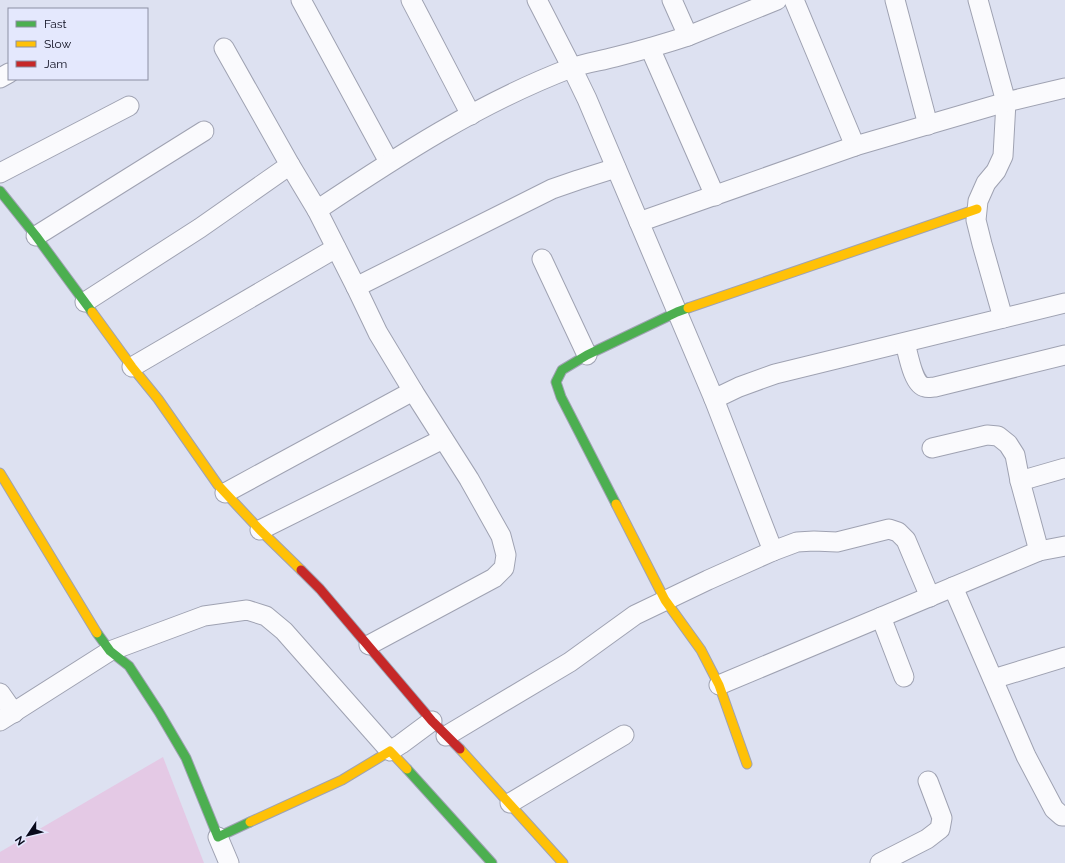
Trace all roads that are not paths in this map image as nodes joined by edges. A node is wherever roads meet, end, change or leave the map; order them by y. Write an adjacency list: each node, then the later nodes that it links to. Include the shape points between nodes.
1 (301, 0): 20 (street)
2 (411, 0): 16 (street)
3 (537, 0): 12 (street)
4 (672, 0): 9 (street)
5 (777, 0): 9 (street)
6 (794, 0): 19 (street)
7 (895, 0): 17 (street)
8 (978, 0): 14 (street)
9 (688, 36): 11 (street)
10 (224, 48): 21 (street)
11 (650, 48): 12 (street); 25 (street)
12 (572, 68): 16 (street, via 527,86); 22 (street)
13 (1065, 88): 14 (street)
14 (1006, 102): 17 (street); 26 (street, via 1003,156 996,171 986,183)
15 (128, 106): 23 (street)
16 (471, 114): 20 (street)
17 (928, 125): 19 (street)
18 (204, 131): 29 (street)
19 (855, 146): 25 (street)
20 (389, 162): 27 (street)
21 (290, 165): 27 (street); 33 (street, via 200,228)
22 (616, 168): 28 (street); 32 (street, via 552,189)
23 (0, 173)
24 (0, 192): 29 (street)
25 (716, 196): 28 (street)
26 (977, 208): 35 (street); 36 (street, via 976,220)
27 (317, 210): 30 (street)
28 (639, 222): 35 (street)
29 (36, 236): 33 (street)
30 (336, 248): 32 (street); 40 (street)
31 (542, 259): 38 (street)
32 (356, 287): 41 (street, via 378,333)
33 (85, 302): 40 (street)
34 (1065, 302): 36 (street)
35 (678, 312): 38 (street); 42 (street)
36 (1003, 318): 37 (street)
37 (905, 343): 39 (street, via 916,379 920,385 926,387); 42 (street, via 775,374)
38 (587, 355): 55 (street, via 562,370 556,382 557,388)
39 (1065, 355)
40 (132, 367): 48 (street)
41 (412, 391): 43 (street); 48 (street)
42 (714, 399): 51 (street)
43 (443, 439): 49 (street); 57 (street, via 501,536 506,555 504,568 494,578)
44 (932, 448): 47 (street, via 987,435 998,436 1008,444 1015,455)
45 (1065, 468): 47 (street)
46 (0, 474): 58 (street)
47 (1020, 481): 52 (street)
48 (225, 493): 49 (street)
49 (260, 530): 57 (street, via 320,589)
50 (1065, 546): 52 (street)
51 (773, 551): 54 (street, via 797,542 837,542 889,529 898,532 906,540); 55 (street)
52 (1039, 551): 53 (street)
53 (953, 587): 54 (street); 61 (street)
54 (930, 596): 56 (street)
55 (665, 600): 62 (street, via 701,650); 66 (street, via 635,615 570,662)
56 (881, 617): 60 (street); 62 (street)
57 (369, 645): 65 (street)
58 (110, 650): 64 (street); 68 (street, via 204,616 247,610 266,616 284,631); 73 (street, via 129,666 186,758)
59 (1065, 657): 61 (street)
60 (904, 677)
61 (993, 679): 72 (street, via 1026,756 1054,809)
62 (719, 685): 69 (street)
63 (0, 693): 64 (street)
64 (7, 717)
65 (426, 725): 66 (street); 68 (street)
66 (446, 736): 71 (street)
67 (624, 736): 71 (street)
68 (396, 747): 73 (street, via 342,780); 75 (street)
69 (747, 764)
70 (928, 781): 77 (street, via 942,818 940,829 927,839)
71 (510, 803): 76 (street)
72 (1065, 816)
73 (218, 837): 74 (street)
74 (229, 863)
75 (492, 863)
76 (563, 863)
77 (880, 863)

